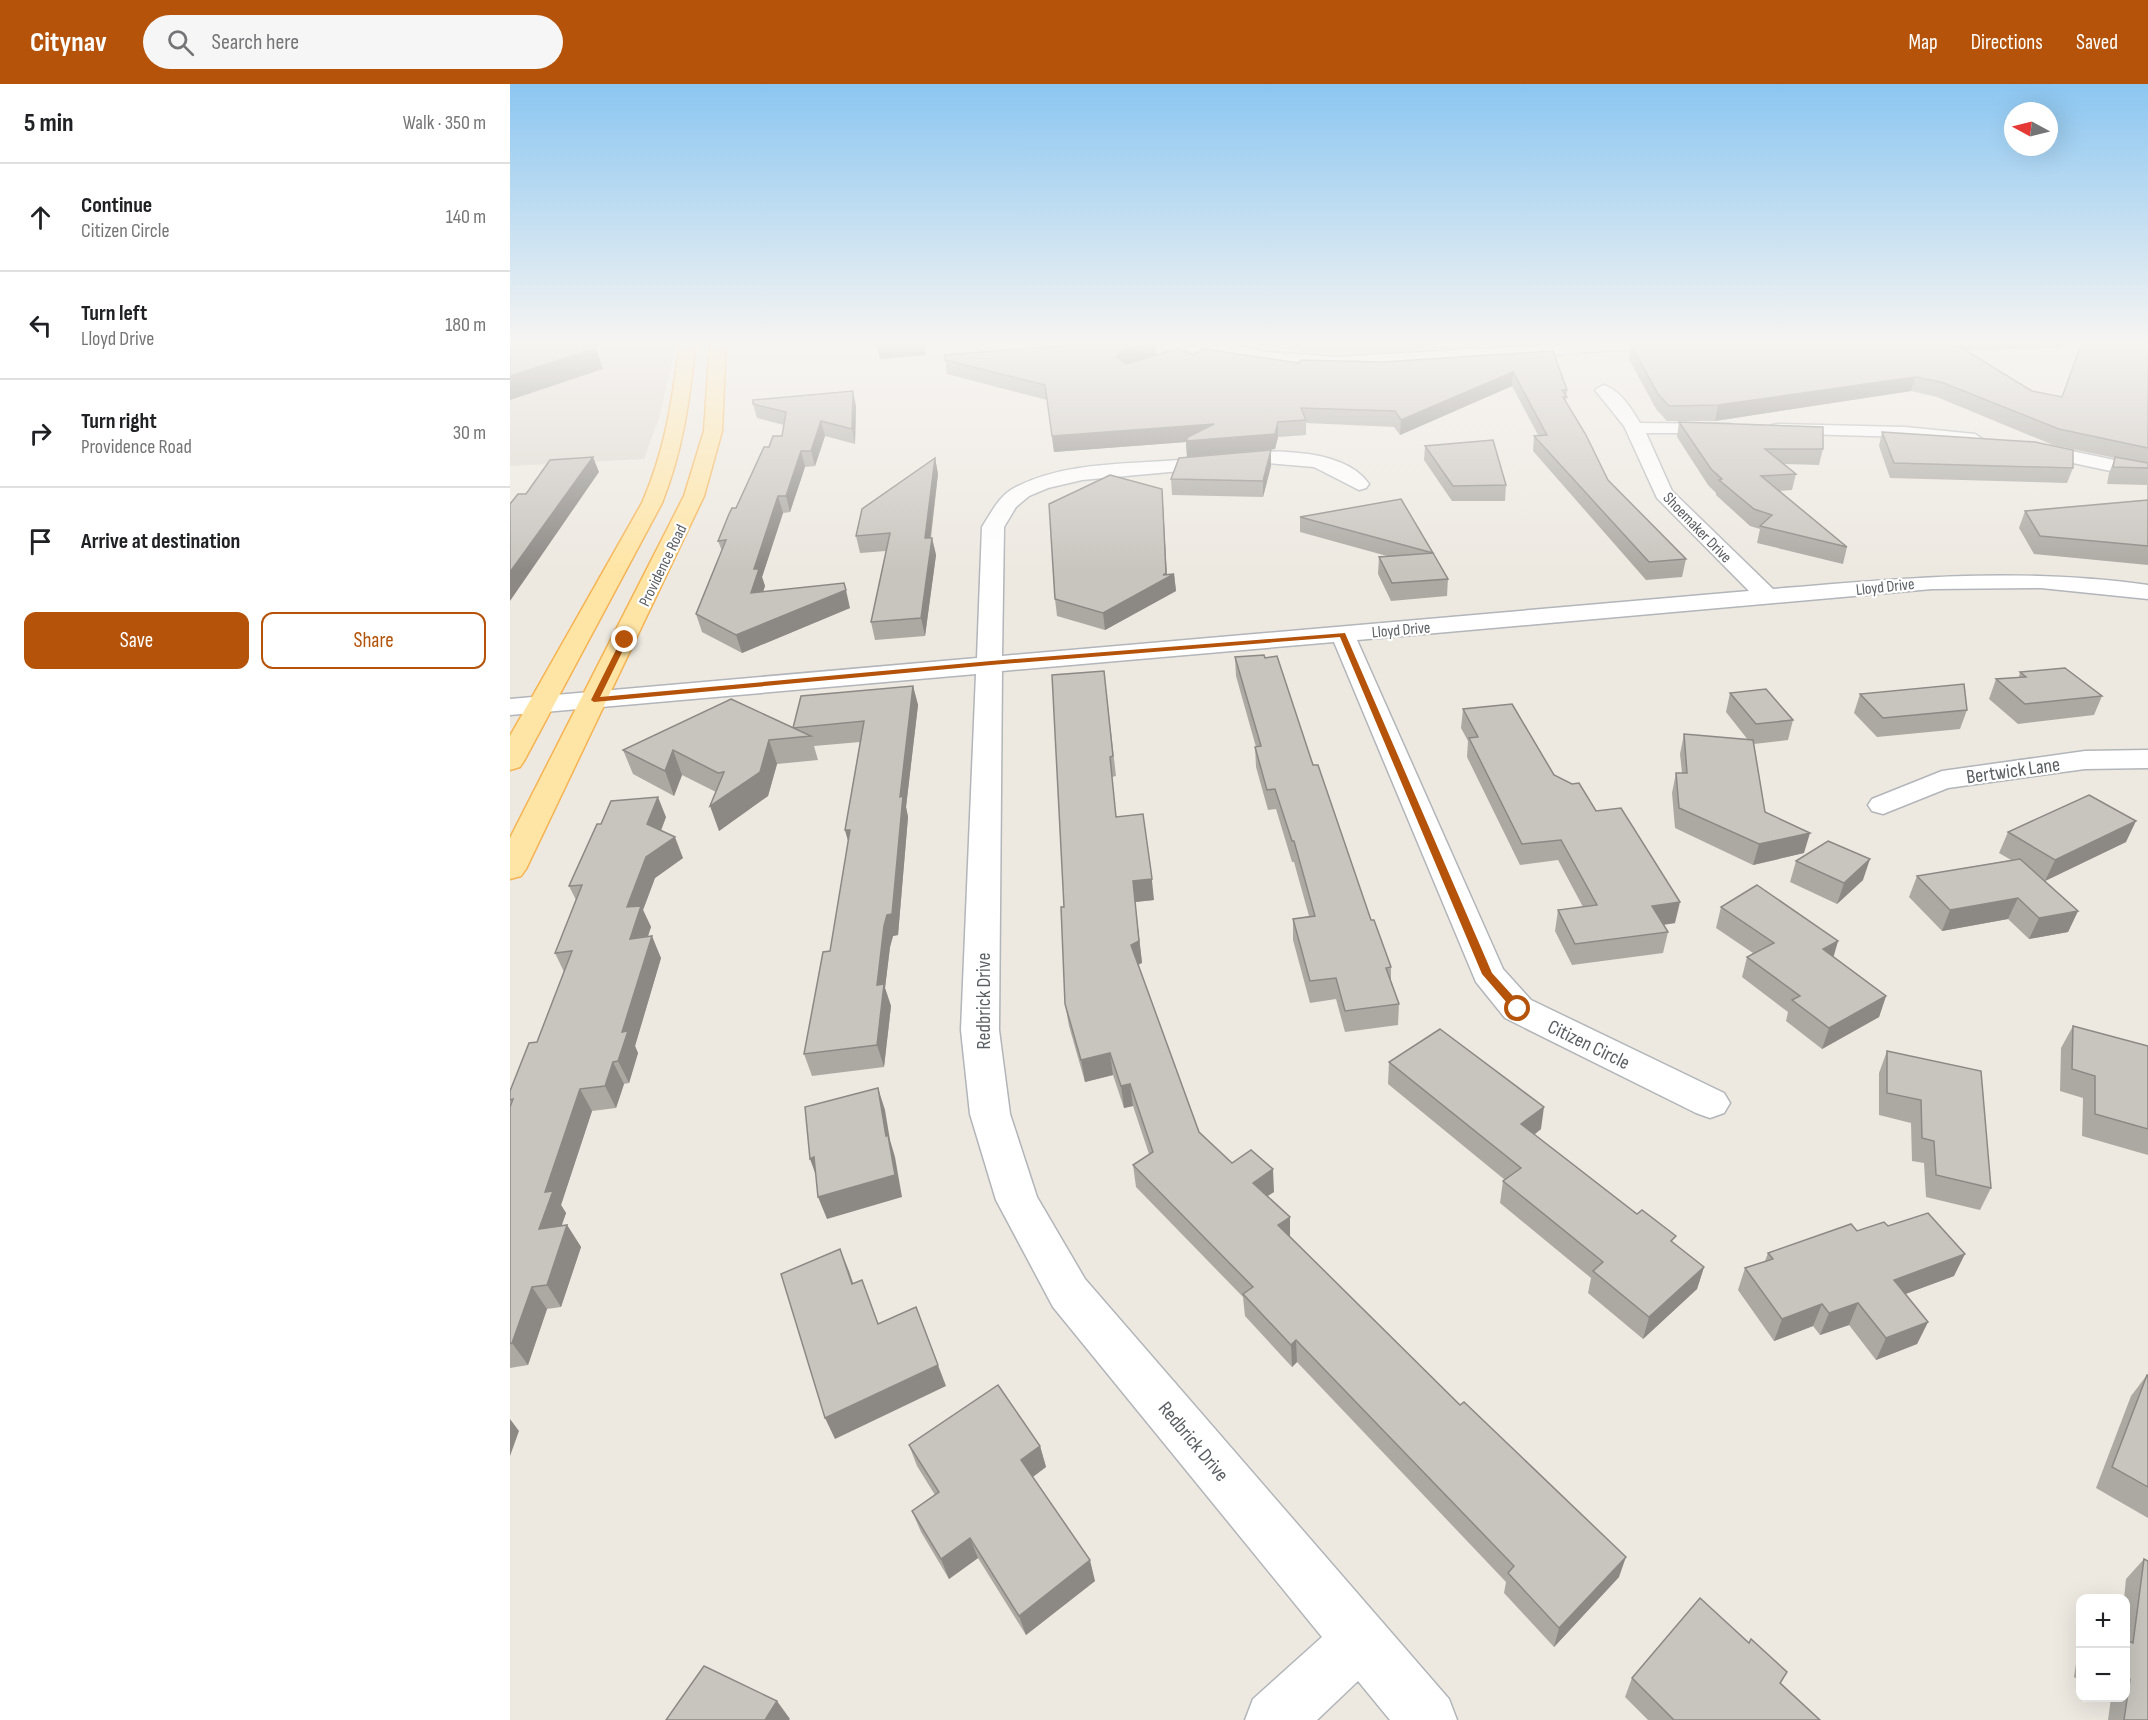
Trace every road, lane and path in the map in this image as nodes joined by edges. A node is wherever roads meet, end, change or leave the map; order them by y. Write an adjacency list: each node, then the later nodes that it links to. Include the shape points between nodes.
1 (679, 418): 18 (main road, Providence Road, via 664,474 636,534)
2 (714, 418): 17 (main road, Providence Road, via 694,496)
3 (1629, 418): 5 (street, Shoemaker Drive)
4 (1901, 418): 8 (street)
5 (1637, 428): 6 (street); 14 (street, Shoemaker Drive, via 1664,494)
6 (1740, 429)
7 (1763, 429): 8 (street)
8 (1905, 432): 9 (street)
9 (1990, 442)
10 (2014, 446): 11 (street)
11 (2148, 472)
12 (1359, 484): 16 (street, Redbrick Drive, via 1336,468 1314,461 1256,459 1076,475 1039,484 1004,506 993,527)
13 (2148, 592): 14 (street, Lloyd Drive, via 1987,579)
14 (1768, 597): 15 (street, Lloyd Drive)
15 (1342, 635): 16 (street, Lloyd Drive); 24 (street, Citizen Circle, via 1488,974 1518,1009)
16 (991, 663): 17 (street, Lloyd Drive); 25 (street, Redbrick Drive, via 980,1030 990,1114 1017,1200 1069,1293)
17 (594, 700): 18 (street, Lloyd Drive); 23 (main road, Providence Road)
18 (541, 705): 19 (street, Lloyd Drive); 21 (main road, Providence Road)
19 (510, 707)
20 (2148, 759): 22 (street, Bertwick Lane, via 2085,760 1942,780)
21 (510, 761)
22 (1883, 805)
23 (510, 869)
24 (1710, 1103)
25 (1361, 1640): 26 (street); 27 (street, Redbrick Drive)
26 (1274, 1720)
27 (1428, 1720)

